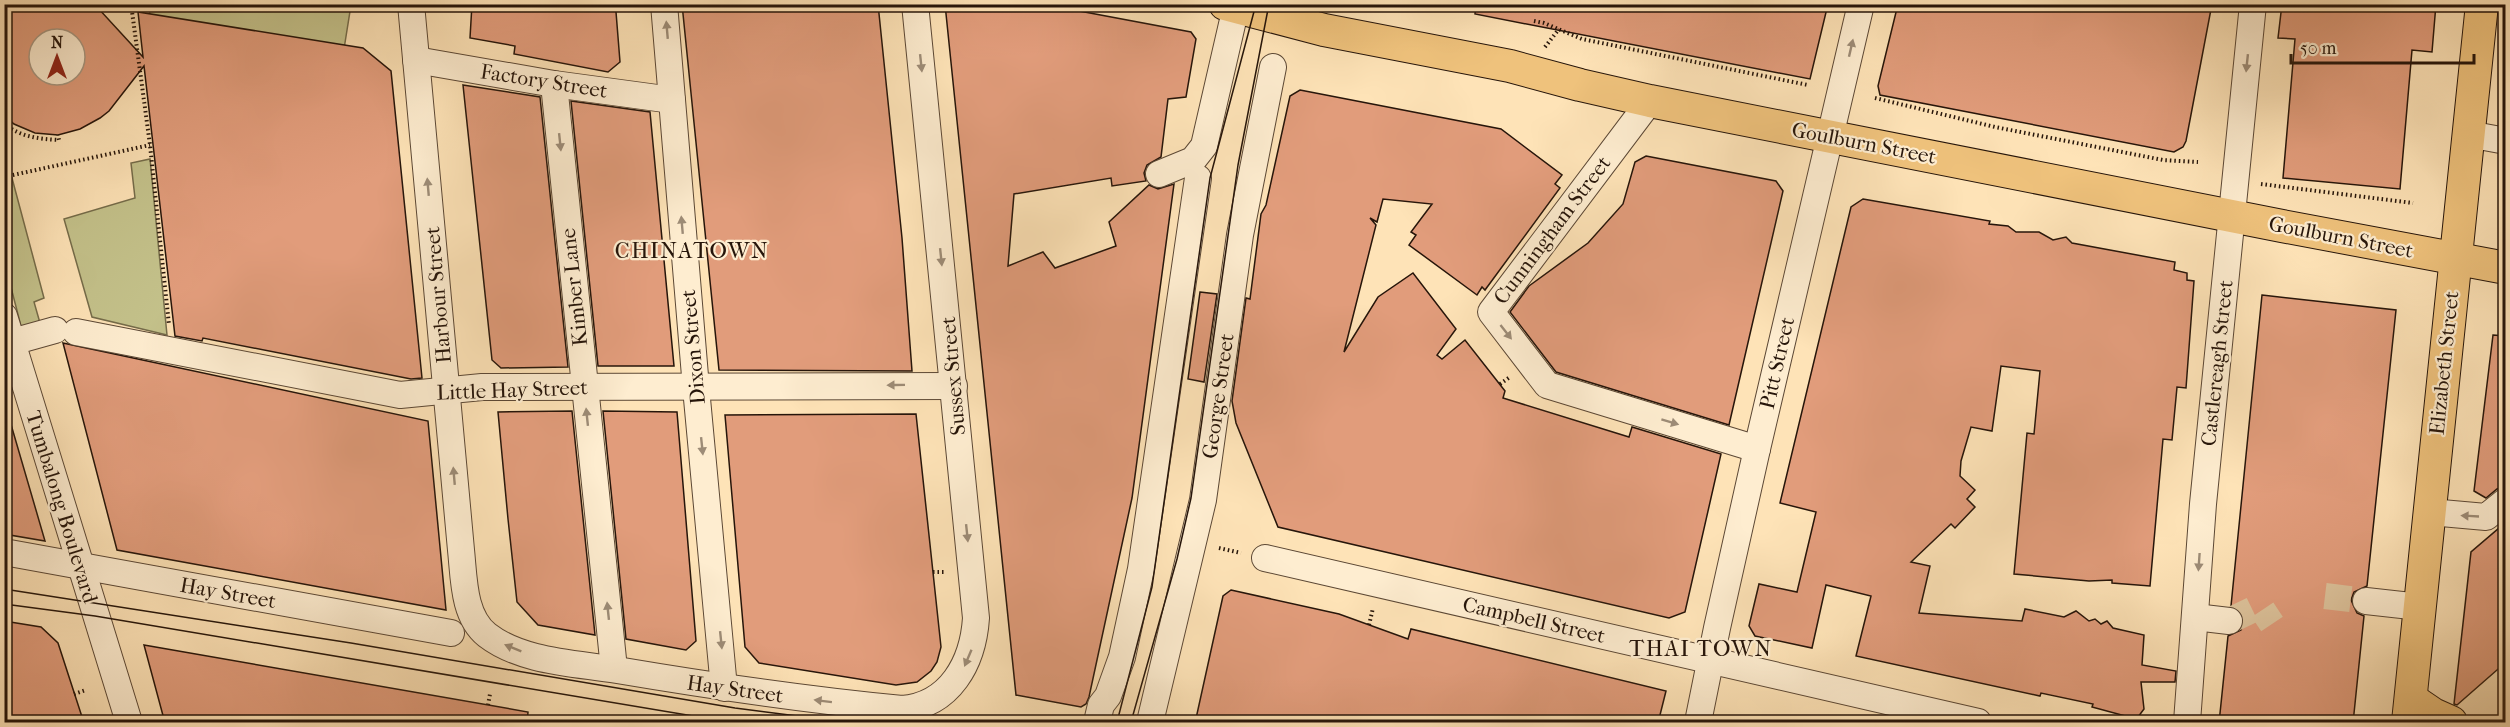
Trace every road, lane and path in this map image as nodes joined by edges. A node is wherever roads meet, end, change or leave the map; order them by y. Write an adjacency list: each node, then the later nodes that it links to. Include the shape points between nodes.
1 (131, 4): 24 (path)
2 (411, 4): 12 (street, Harbour Street)
3 (664, 4): 17 (street, Dixon Street, one-way to 3)
4 (915, 4): 37 (street, Sussex Street, one-way to 37)
5 (1861, 4): 22 (street, Pitt Street, one-way to 5)
6 (2253, 4): 31 (street, Castlereagh Street, one-way to 31)
7 (2482, 4): 20 (main road, Elizabeth Street)
8 (1231, 6): 18 (main road, Goulburn Street, via 1324,30 1510,66); 26 (street, via 1204,146 1193,160)
9 (1534, 21): 10 (path)
10 (1559, 29): 11 (path); 15 (path, via 1582,39)
11 (1544, 48)
12 (416, 60): 14 (street, Factory Street); 40 (street, Harbour Street, one-way to 12)
13 (1273, 67): 68 (street, George Street, via 1240,235 1203,500)
14 (554, 84): 17 (street, Factory Street); 38 (street, Kimber Lane, one-way to 38)
15 (1808, 85)
16 (1875, 98): 25 (path, via 2163,160)
17 (672, 100): 39 (street, Dixon Street, one-way to 17)
18 (1650, 101): 22 (main road, Goulburn Street); 41 (street, Cunningham Street, one-way to 41, via 1491,312 1547,385)
19 (4, 124): 21 (path, via 15,133 39,139 59,140)
20 (2468, 134): 23 (street); 32 (main road, Elizabeth Street)
21 (58, 135)
22 (1830, 136): 31 (main road, Goulburn Street); 41 (street, Pitt Street)
23 (2505, 141)
24 (150, 145): 27 (path); 36 (path)
25 (2198, 162)
26 (1159, 174)
27 (4, 177)
28 (1198, 178): 67 (street, via 1141,569 1122,657)
29 (2260, 184): 30 (path)
30 (2413, 203)
31 (2231, 216): 32 (main road, Goulburn Street); 52 (street, Castlereagh Street, one-way to 52)
32 (2455, 258): 33 (main road, Goulburn Street); 43 (main road, Elizabeth Street)
33 (2505, 268)
34 (4, 316): 35 (street, Tumbalong Boulevard)
35 (12, 342): 36 (street, Little Hay Street, via 66,331); 46 (street, Tumbalong Boulevard)
36 (171, 351): 40 (street, Little Hay Street, via 400,395)
37 (954, 386): 39 (street, Little Hay Street, one-way to 39); 64 (street, Sussex Street, one-way to 64, via 976,618 973,646 959,675 936,698 917,708)
38 (584, 387): 39 (street, Little Hay Street); 40 (street, Little Hay Street); 58 (street, Kimber Lane, one-way to 38)
39 (696, 388): 59 (street, Dixon Street, one-way to 59)
40 (448, 391): 56 (street, Harbour Street, one-way to 40, via 506,646 486,634 473,618 464,581)
41 (1756, 449): 57 (street, Pitt Street)
42 (2505, 501): 43 (street, one-way to 43, via 2486,517)
43 (2430, 512): 51 (main road, Elizabeth Street)
44 (4, 552): 46 (street, Hay Street)
45 (1265, 558): 57 (street, Campbell Street)
46 (79, 566): 55 (street, Hay Street); 66 (street, Tumbalong Boulevard)
47 (933, 572): 48 (path)
48 (944, 572)
49 (2366, 601): 51 (street)
50 (1374, 605): 54 (path)
51 (2420, 607): 65 (main road, Elizabeth Street)
52 (2195, 617): 53 (street); 71 (street, Castlereagh Street)
53 (2229, 621)
54 (1369, 625)
55 (451, 633)
56 (570, 662): 58 (street, Hay Street)
57 (1711, 662): 69 (street, Pitt Street); 70 (street, Campbell Street)
58 (614, 669): 59 (street, Hay Street)
59 (724, 688): 64 (street, Hay Street, one-way to 59)
60 (86, 690): 61 (path)
61 (74, 694)
62 (490, 694): 63 (path)
63 (488, 705)
64 (902, 709)
65 (2409, 711): 72 (main road, via 2433,714)
66 (129, 723)
67 (1097, 723)
68 (1150, 723)
69 (1698, 723)
70 (1978, 723)
71 (2187, 723)
72 (2451, 723)

